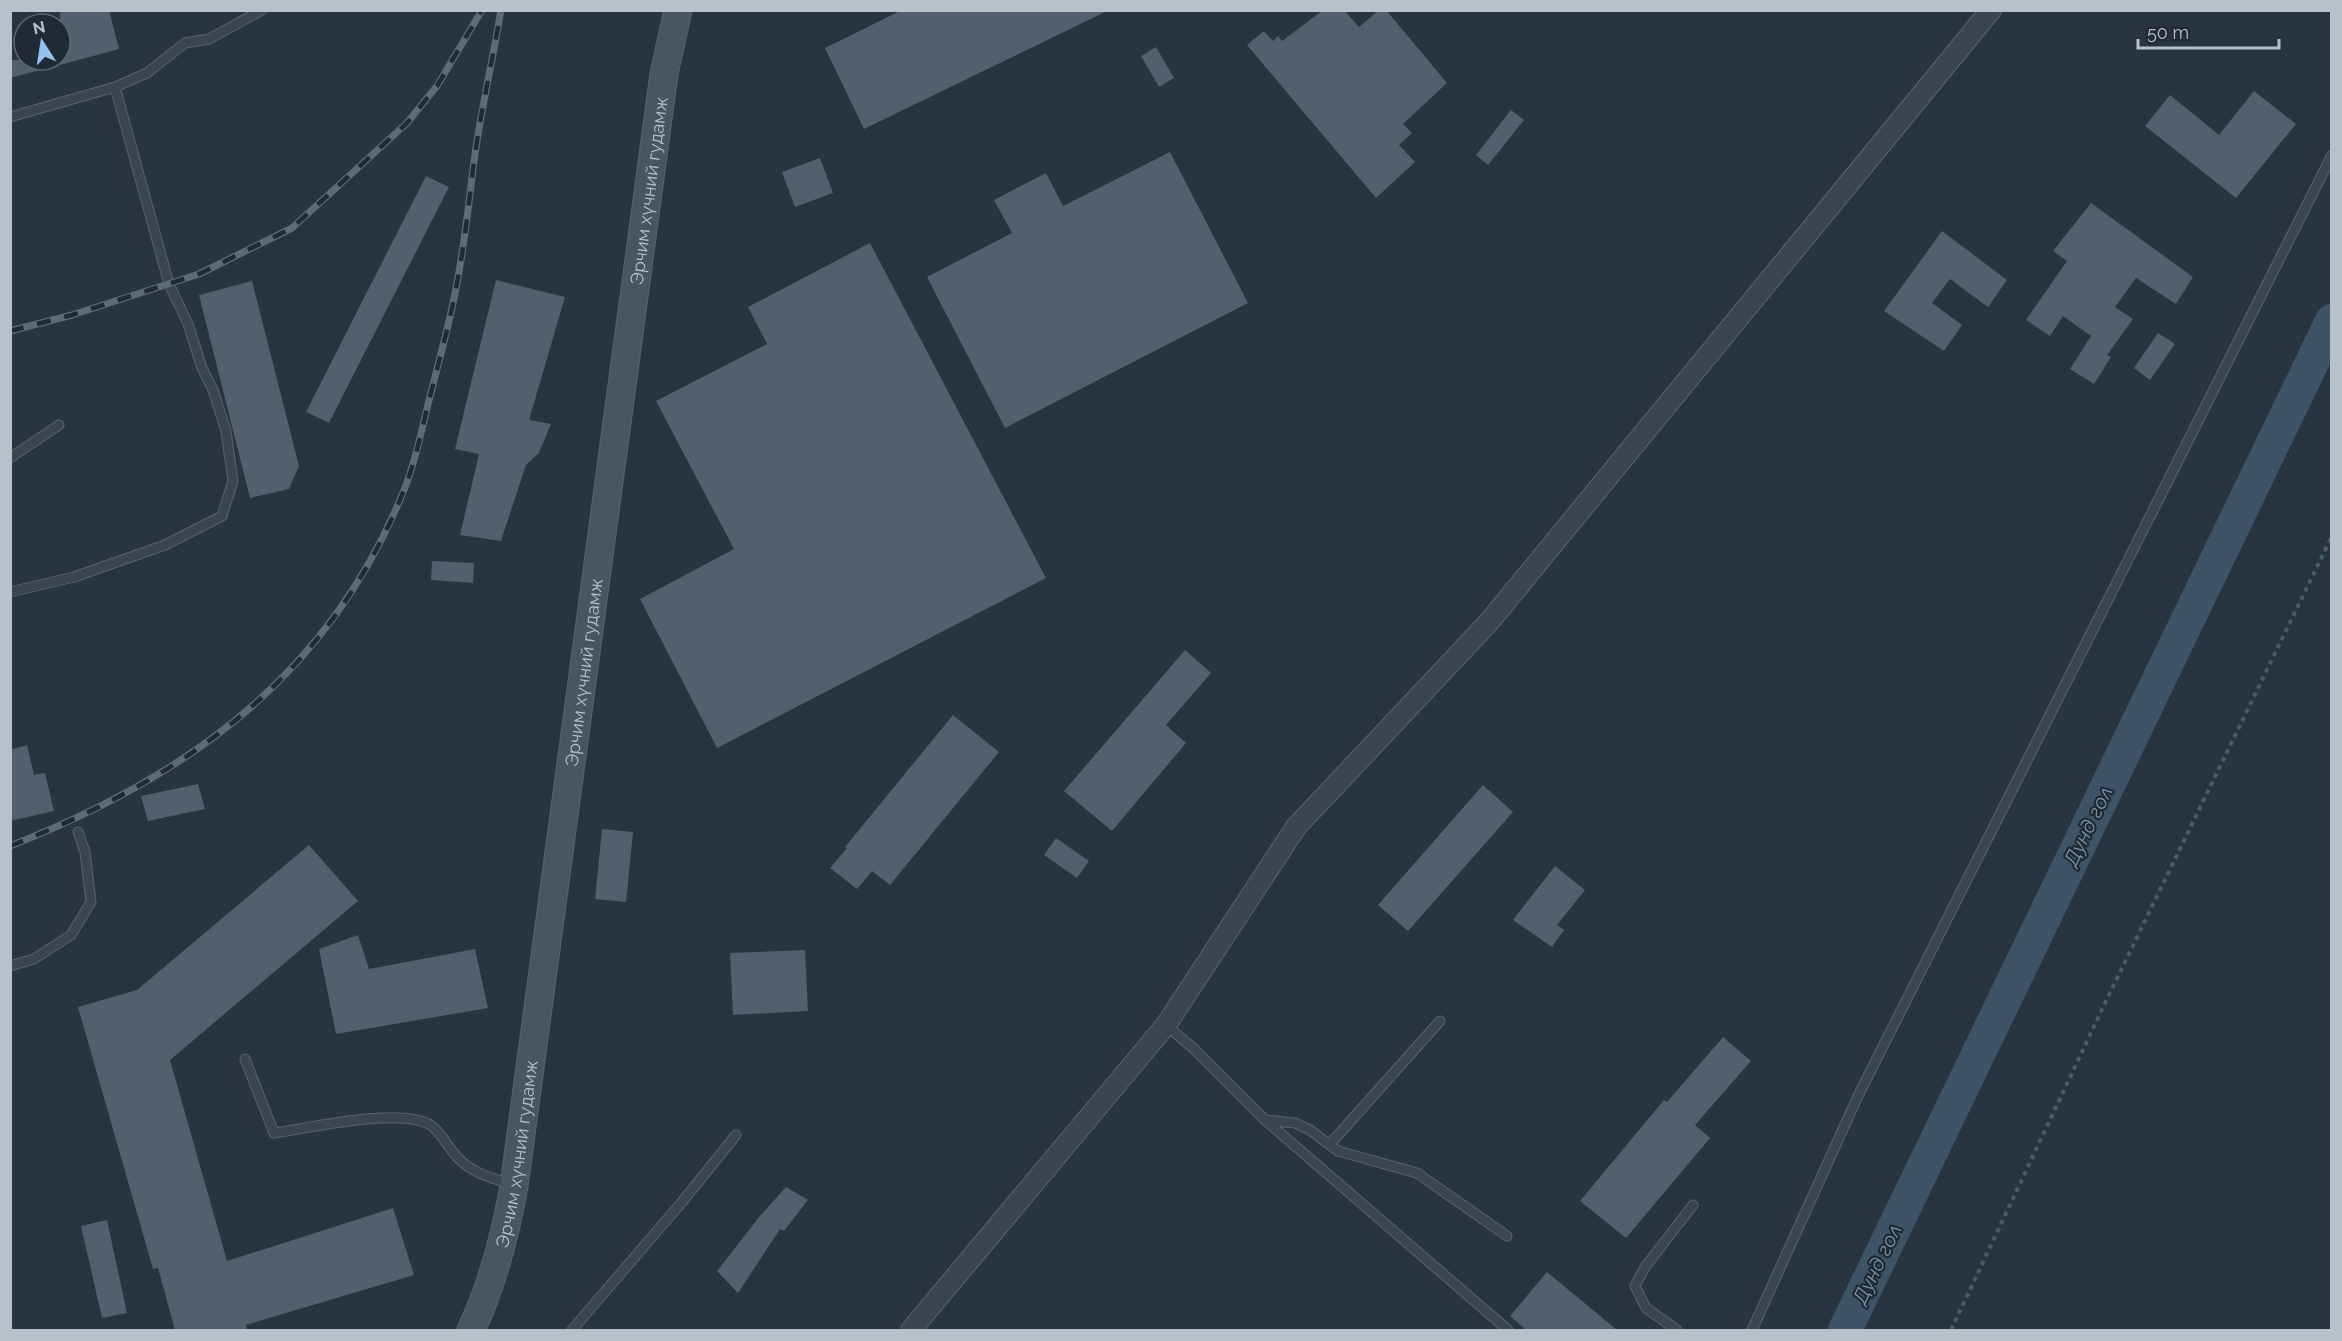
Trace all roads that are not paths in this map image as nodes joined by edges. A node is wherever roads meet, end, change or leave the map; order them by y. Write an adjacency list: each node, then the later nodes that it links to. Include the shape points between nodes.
1 (262, 10): 4 (lane, via 209,39 185,43 147,73)
2 (678, 10): 18 (main road, Эрчим хүчний гудамж, via 661,97)
3 (1991, 10): 13 (street, via 1489,622 1296,827)
4 (115, 87): 5 (lane); 9 (lane, via 169,284 188,324 226,431 234,481 222,516 165,545 74,577)
5 (10, 117)
6 (2331, 155): 26 (lane, via 1863,1085)
7 (59, 425): 8 (lane)
8 (10, 458)
9 (10, 592)
10 (78, 832): 11 (lane, via 85,852 91,902 71,935 34,959)
11 (10, 966)
12 (1440, 1022): 17 (lane)
13 (1166, 1025): 15 (lane); 23 (street)
14 (245, 1059): 18 (lane, via 274,1134 366,1120 411,1118 435,1128 465,1165)
15 (1265, 1120): 17 (lane, via 1295,1123); 24 (lane)
16 (736, 1135): 22 (lane)
17 (1330, 1144): 20 (lane, via 1338,1151 1417,1173)
18 (514, 1185): 21 (main road, Эрчим хүчний гудамж, via 498,1261)
19 (1693, 1205): 25 (lane, via 1645,1266 1635,1286 1646,1308)
20 (1507, 1236)
21 (471, 1330)
22 (572, 1330)
23 (911, 1330)
24 (1508, 1330)
25 (1677, 1330)
26 (1752, 1330)

